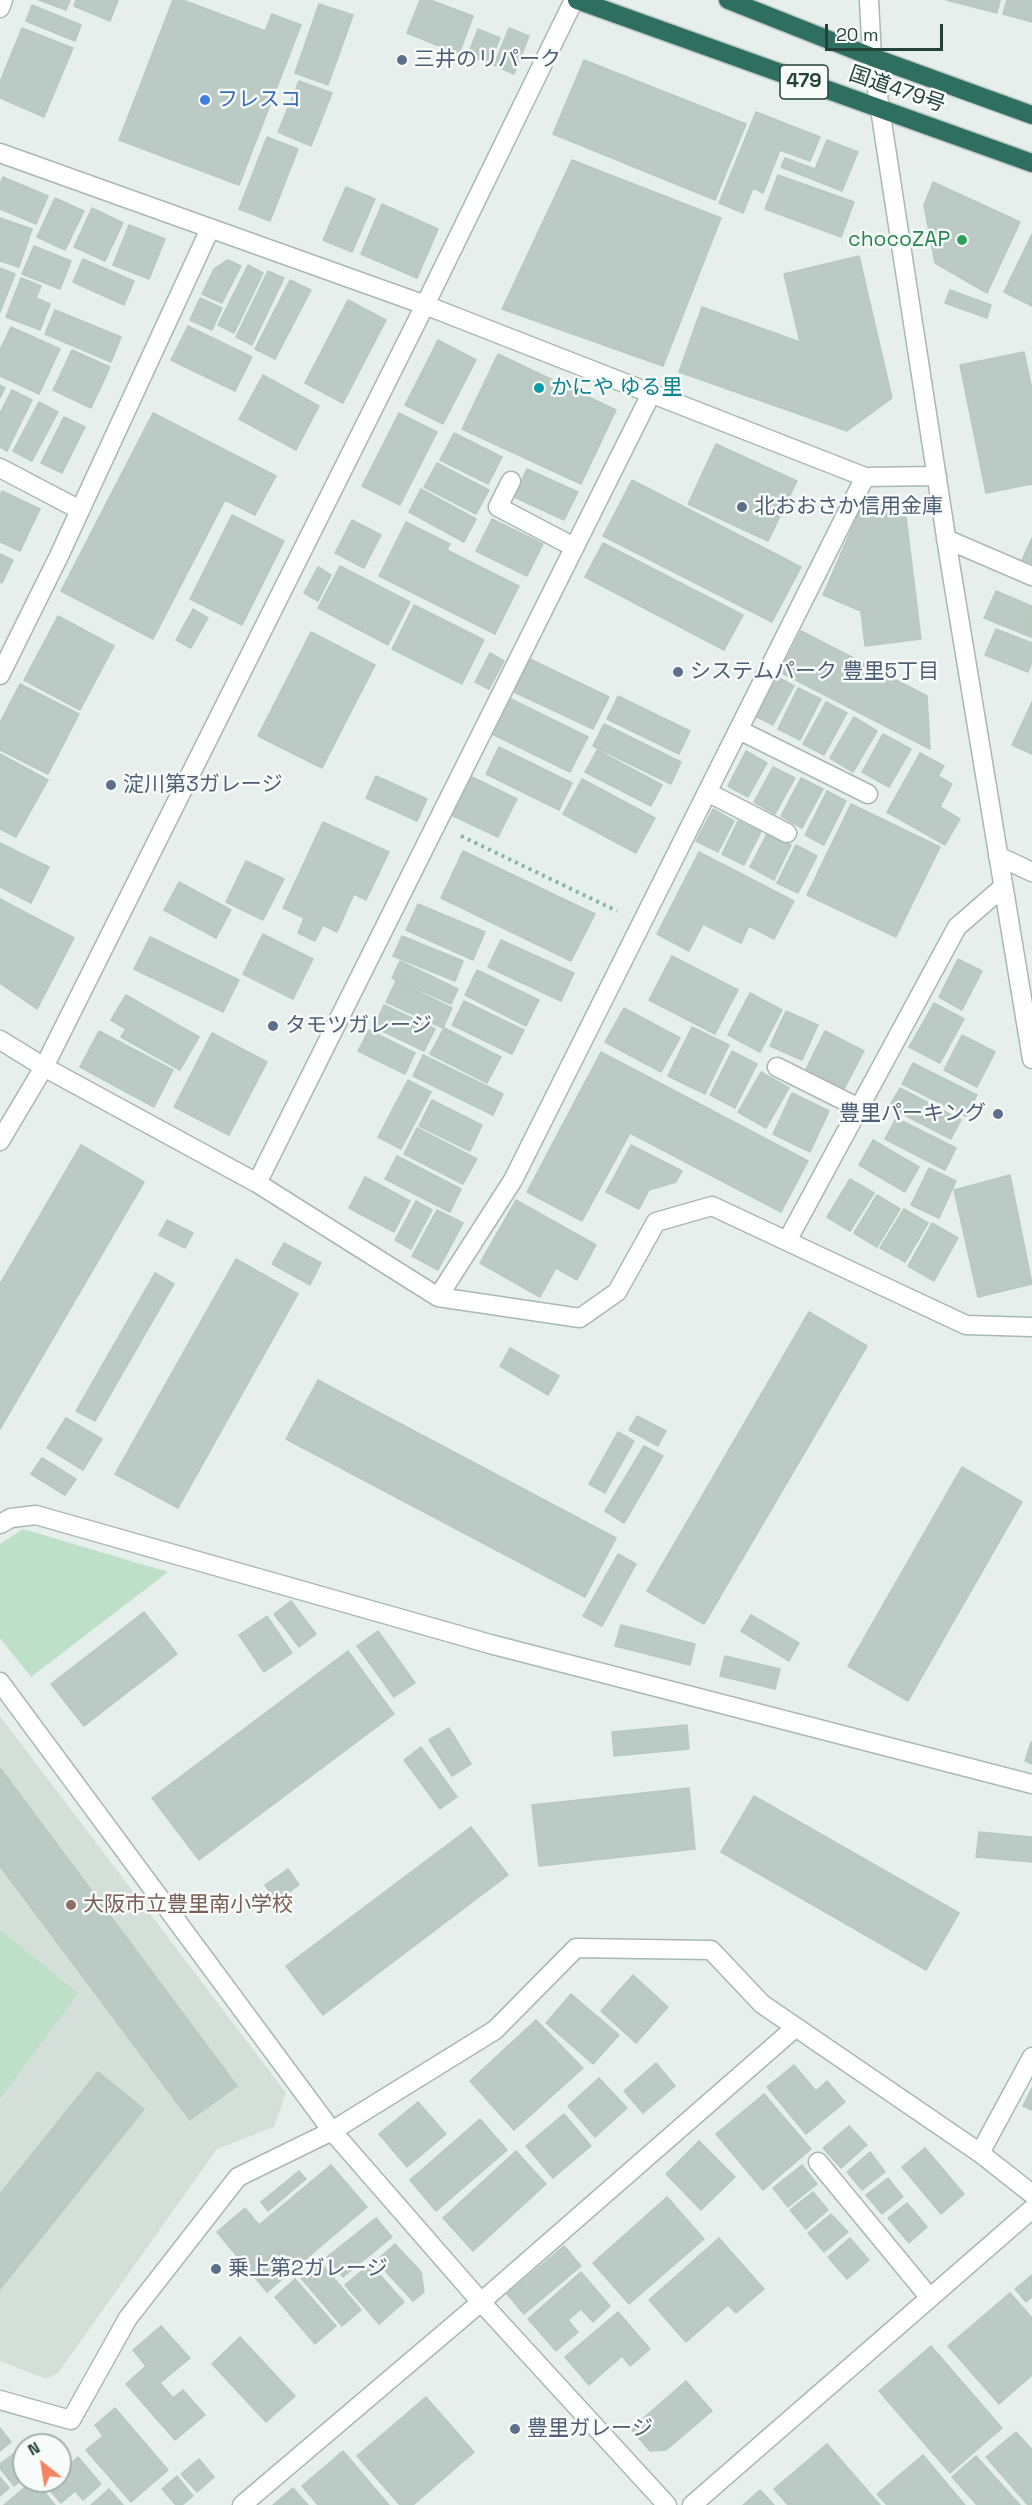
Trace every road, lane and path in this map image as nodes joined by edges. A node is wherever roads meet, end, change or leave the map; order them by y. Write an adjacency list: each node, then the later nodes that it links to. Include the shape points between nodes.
1 (3, 0): 5 (street)
2 (575, 0): 7 (highway, 国道479号 / 479); 12 (street)
3 (728, 0): 6 (highway, 479)
4 (869, 0): 6 (street)
5 (0, 8)
6 (872, 57): 7 (street); 8 (highway, 479)
7 (880, 109): 10 (highway, 国道479号 / 479); 15 (street)
8 (1032, 115)
9 (0, 153): 11 (street)
10 (1032, 163)
11 (210, 229): 12 (street); 18 (street)
12 (425, 305): 13 (street); 34 (street)
13 (651, 394): 16 (street); 20 (street)
14 (0, 468): 18 (street)
15 (937, 476): 16 (street); 19 (street)
16 (865, 477): 23 (street)
17 (511, 481): 20 (street, via 498,507)
18 (80, 510): 22 (street)
19 (946, 539): 21 (street); 28 (street)
20 (574, 547): 26 (street)
21 (1032, 576)
22 (0, 675)
23 (738, 730): 24 (street); 25 (street)
24 (707, 792): 27 (street); 31 (street)
25 (868, 794)
26 (436, 824): 31 (path); 38 (street)
27 (788, 833)
28 (998, 856): 29 (street); 30 (street)
29 (1032, 872)
30 (1003, 886): 33 (street); 36 (street, via 957,927)
31 (642, 922): 40 (street, via 513,1180)
32 (0, 1040): 34 (street)
33 (1032, 1059)
34 (44, 1067): 37 (street); 38 (street)
35 (777, 1067): 36 (street)
36 (859, 1108): 39 (street)
37 (0, 1141)
38 (257, 1183): 40 (street)
39 (787, 1241): 40 (street, via 712,1206 656,1222 617,1292 580,1318); 41 (street, via 966,1325)
40 (438, 1297)
41 (1032, 1327)
42 (0, 1524): 44 (street, via 11,1518 36,1515 490,1644)
43 (0, 1682): 47 (street)
44 (1032, 1784)
45 (796, 2027): 47 (street, via 762,2004 711,1950 576,1948 495,2030); 48 (street); 53 (street)
46 (1032, 2057): 48 (street)
47 (332, 2131): 53 (street); 54 (street, via 238,2177 128,2318 72,2420)
48 (980, 2152): 50 (street)
49 (819, 2162): 52 (street)
50 (1032, 2194)
51 (1032, 2209): 52 (street)
52 (930, 2298): 57 (street)
53 (481, 2302): 55 (street); 56 (street)
54 (0, 2400)
55 (242, 2505)
56 (667, 2505)
57 (692, 2505)

